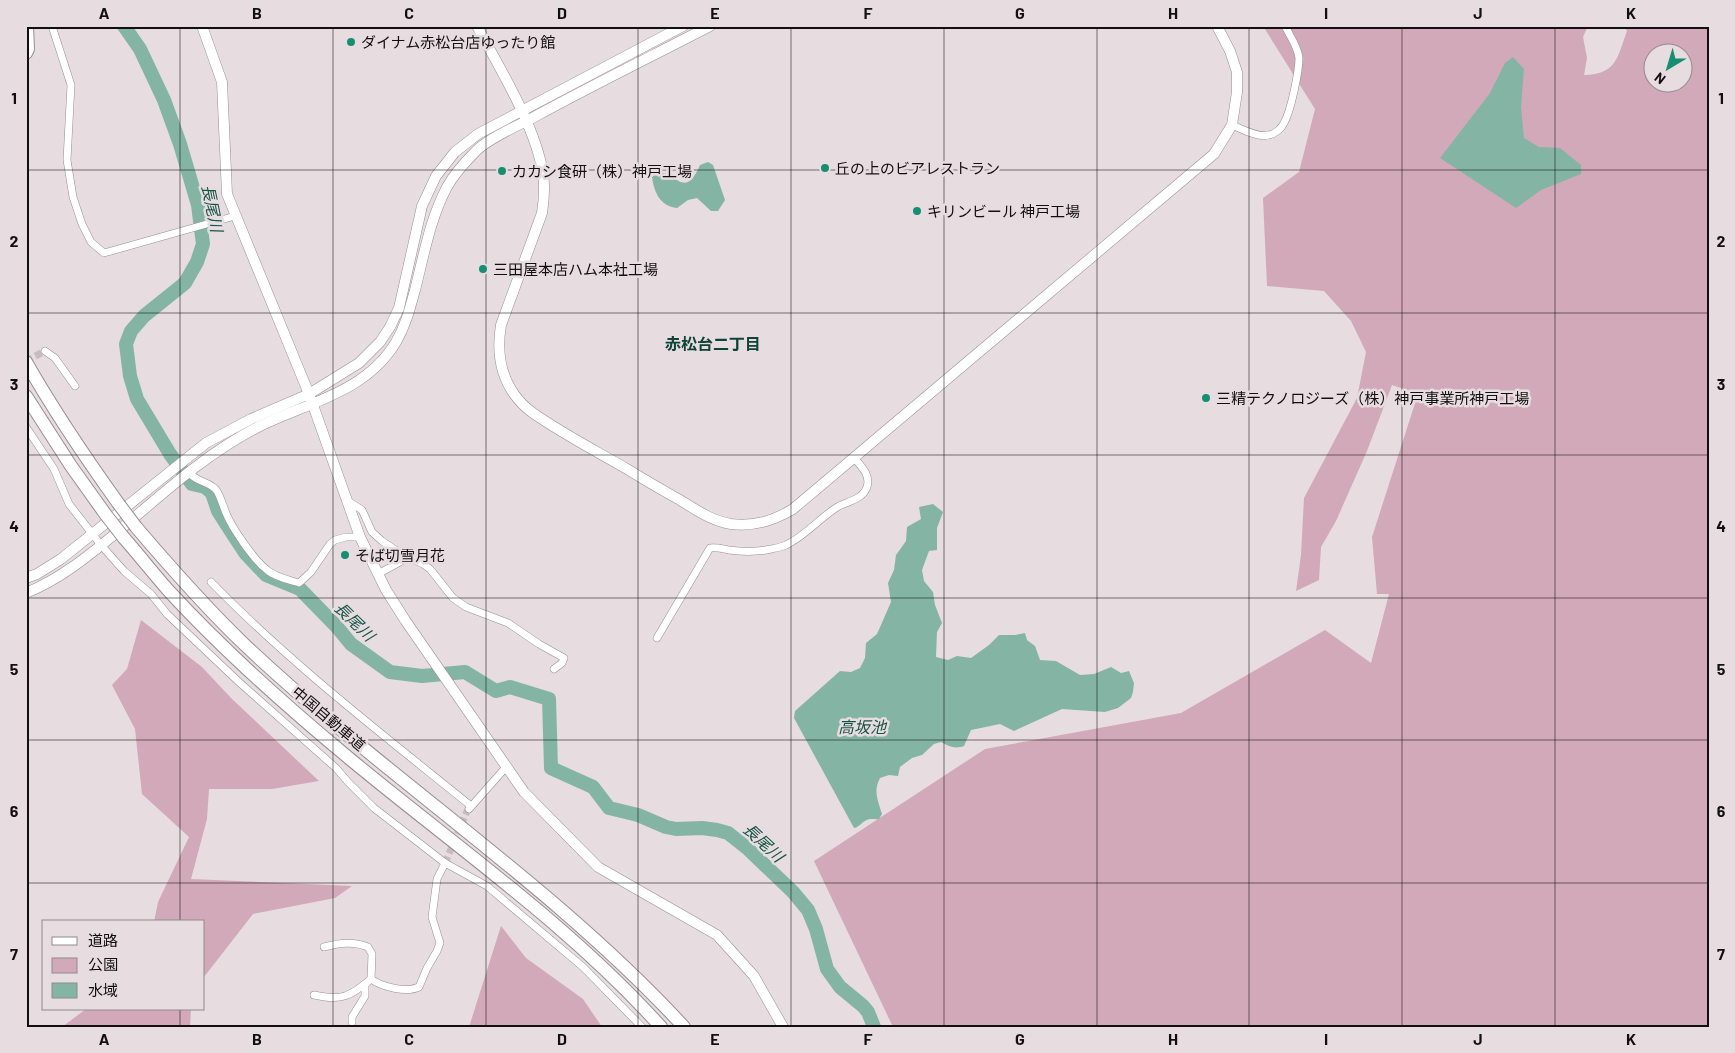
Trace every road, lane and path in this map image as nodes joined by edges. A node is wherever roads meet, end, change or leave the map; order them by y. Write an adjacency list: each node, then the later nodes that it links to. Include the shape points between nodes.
1 (27, 26): 9 (highway)
2 (52, 26): 12 (street, via 70,85 67,160 72,197 94,246 104,253)
3 (202, 26): 12 (street, via 222,82 227,194)
4 (477, 26): 10 (street)
5 (683, 26): 10 (street)
6 (710, 26): 10 (street)
7 (1217, 26): 11 (street, via 1237,72 1238,92)
8 (1284, 26): 11 (street, via 1299,56 1284,123 1269,135)
9 (26, 53)
10 (523, 116): 16 (street, via 478,134 455,152 436,176 422,206 399,308 390,327 359,363); 18 (street, via 478,149 447,187 432,222 406,324 396,343 364,376); 20 (street, via 540,158 545,196 499,340 502,369 514,394 523,404 544,420 703,514 732,524 763,523 793,510)
11 (1232, 126): 20 (street, via 1214,154)
12 (235, 216): 16 (street)
13 (45, 351): 15 (street)
14 (26, 362): 41 (highway, 中国自動車道, bridge, via 118,503 198,598 246,646 352,738 572,918)
15 (75, 386)
16 (309, 394): 18 (street); 23 (street, via 251,419 206,444)
17 (26, 398): 40 (highway, 中国自動車道, bridge, via 124,538 168,590 261,683 553,924)
18 (312, 405): 21 (street, via 257,427); 22 (street)
19 (26, 427): 23 (street, via 54,469 69,504)
20 (854, 458): 31 (street, via 868,477 863,494 786,545 752,552 710,548)
21 (189, 472): 24 (street, via 217,491 226,515 250,552 275,575 299,583 335,540); 25 (street)
22 (348, 501): 24 (street); 26 (street, via 362,510 377,537)
23 (93, 534): 25 (street); 28 (street, via 61,559)
24 (360, 537): 27 (street)
25 (101, 545): 30 (street, via 46,585); 34 (street, via 167,614 240,684 336,768 374,808)
26 (409, 557): 27 (street); 32 (street, via 430,569 450,594 466,607 508,623 564,658)
27 (378, 574): 33 (street, via 405,620)
28 (26, 578)
29 (211, 582): 33 (street, via 244,616 470,808)
30 (26, 593)
31 (657, 638)
32 (554, 670)
33 (507, 766): 42 (street, via 524,792 598,867 717,935 754,976)
34 (445, 863): 36 (street, via 438,879 432,917 440,943 419,987 403,990); 39 (street, via 487,886 583,968)
35 (324, 947): 36 (street, via 347,942 368,947 372,954)
36 (368, 981): 37 (street, via 345,997); 38 (street, via 365,996)
37 (314, 995)
38 (352, 1022)
39 (642, 1027)
40 (661, 1027)
41 (684, 1027)
42 (783, 1027)

